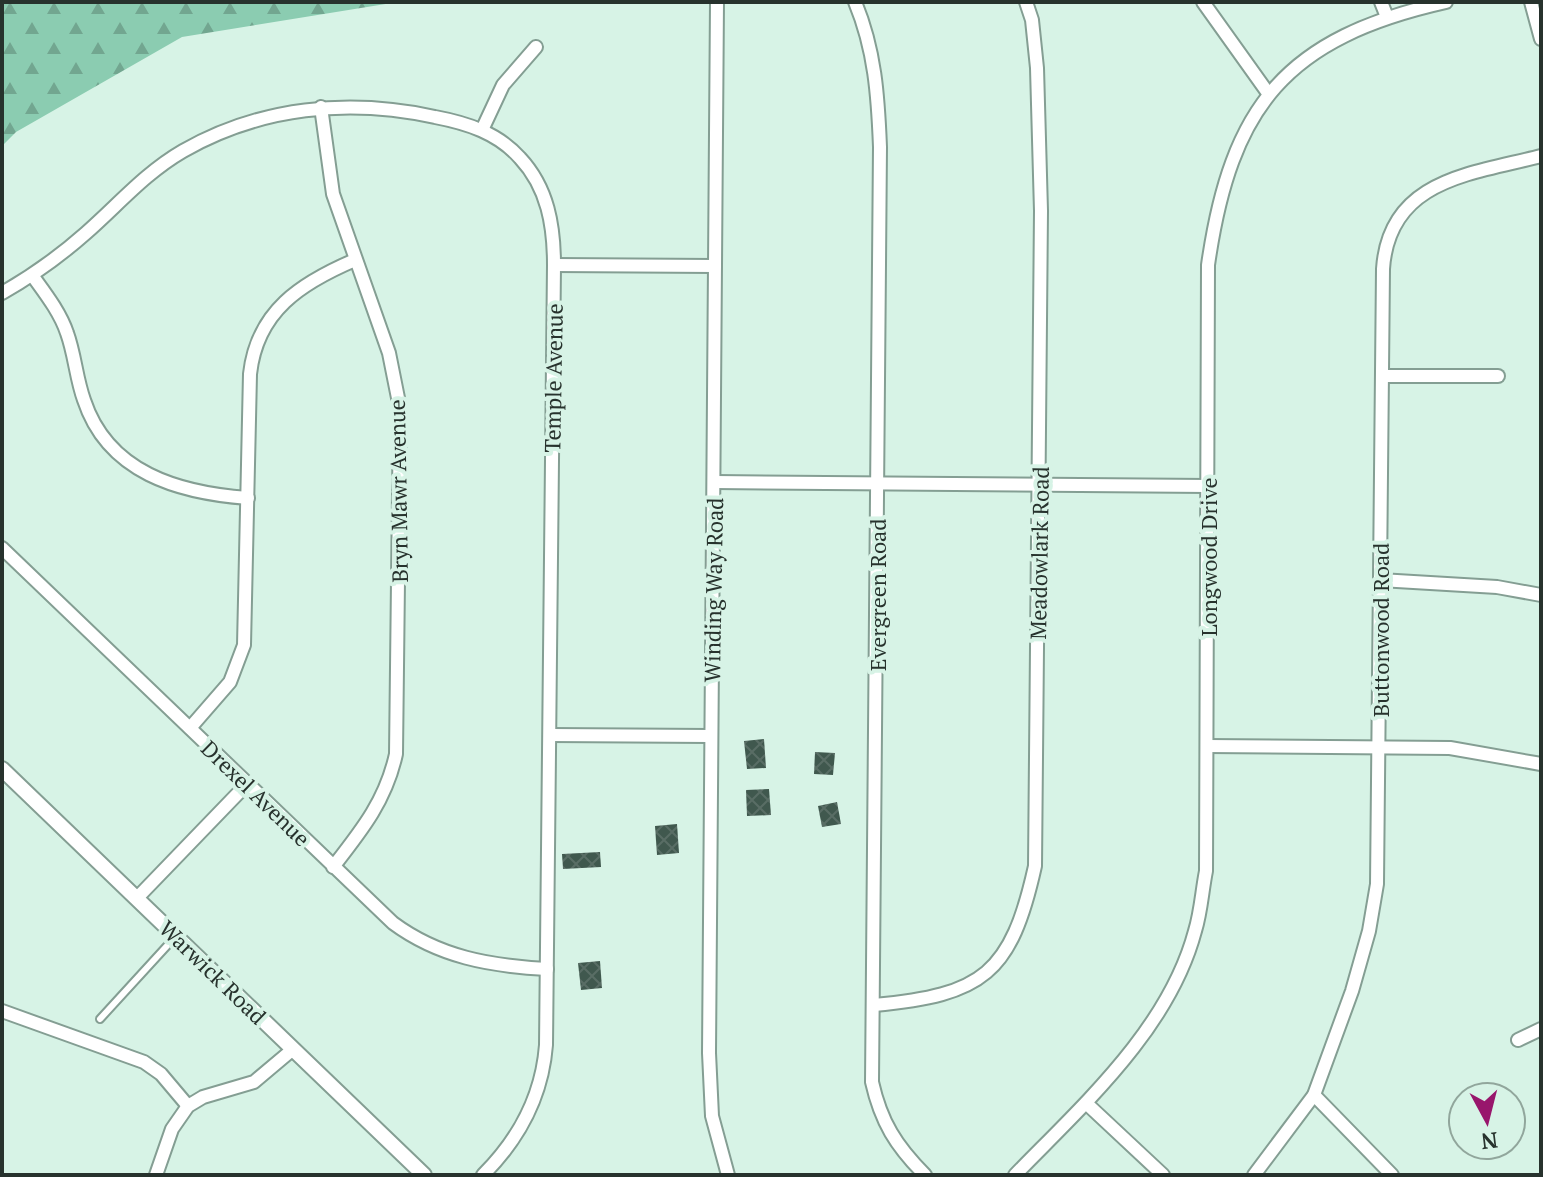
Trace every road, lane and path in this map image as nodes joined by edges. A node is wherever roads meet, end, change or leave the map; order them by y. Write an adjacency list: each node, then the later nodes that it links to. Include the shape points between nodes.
1 (717, 2): 17 (street, Winding Way Road)
2 (855, 2): 23 (street, Evergreen Road, via 878,89)
3 (1026, 2): 24 (street, Meadowlark Road, via 1037,68)
4 (1203, 2): 11 (street)
5 (1381, 2): 8 (street)
6 (1446, 2): 8 (street, Longwood Drive)
7 (1531, 2): 9 (street)
8 (1387, 17): 11 (street, Longwood Drive, via 1315,55)
9 (1541, 39)
10 (536, 47): 13 (street, via 509,77)
11 (1268, 93): 25 (street, Longwood Drive, via 1242,131 1215,216 1208,265)
12 (321, 107): 13 (street, Temple Avenue, via 405,111); 15 (street, Bryn Mawr Avenue, via 329,176); 18 (street, Temple Avenue, via 240,125 184,151 147,175 88,232)
13 (482, 130): 16 (street, Temple Avenue, via 514,152 537,183 550,217)
14 (1541, 156): 20 (street, Buttonwood Road, via 1437,184 1399,217 1384,254)
15 (355, 260): 26 (street, via 290,294 261,332 250,374); 38 (street, Bryn Mawr Avenue, via 389,353 400,408 398,737 384,797)
16 (554, 265): 17 (street); 31 (street, Temple Avenue)
17 (715, 266): 22 (street, Winding Way Road)
18 (32, 275): 19 (street, Temple Avenue); 26 (street, via 65,327 91,417 119,454 166,484)
19 (2, 293)
20 (1382, 376): 21 (street); 28 (street, Buttonwood Road)
21 (1498, 376)
22 (715, 482): 23 (street); 32 (street, Winding Way Road)
23 (878, 483): 24 (street); 42 (street, Evergreen Road)
24 (1040, 484): 25 (street); 42 (street, Meadowlark Road, via 1035,866 1024,915 1014,940 991,968 964,988 931,1000)
25 (1209, 486): 33 (street, Longwood Drive)
26 (248, 498): 30 (street, via 244,645 230,682)
27 (2, 548): 30 (street, Drexel Avenue)
28 (1380, 580): 29 (street); 34 (street, Buttonwood Road)
29 (1541, 595)
30 (190, 728): 37 (street, Drexel Avenue)
31 (550, 735): 32 (street); 41 (street, Temple Avenue)
32 (710, 736): 54 (street, Winding Way Road, via 709,1053 712,1116)
33 (1207, 746): 34 (street); 49 (street, Longwood Drive, via 1206,871 1195,932 1172,987 1146,1030)
34 (1380, 746): 35 (street, via 1450,748); 48 (street, Buttonwood Road, via 1377,884 1369,931)
35 (1541, 764)
36 (2, 769): 39 (street, Warwick Road)
37 (247, 784): 38 (street, Drexel Avenue); 39 (street)
38 (333, 867): 41 (street, Drexel Avenue, via 378,911 421,942 463,958)
39 (137, 898): 40 (street, Warwick Road)
40 (176, 936): 44 (lane); 47 (street, Warwick Road)
41 (547, 969): 53 (street, Temple Avenue, via 540,1086 511,1144)
42 (874, 1005): 55 (street, Evergreen Road, via 872,1082 880,1115 896,1146)
43 (2, 1011): 50 (street, via 144,1062)
44 (100, 1019)
45 (1541, 1029): 46 (street)
46 (1518, 1040)
47 (292, 1050): 50 (street, via 254,1082); 52 (street, Warwick Road)
48 (1314, 1095): 58 (street, Buttonwood Road); 59 (street)
49 (1086, 1103): 56 (street, Longwood Drive); 57 (street)
50 (188, 1106): 51 (street, via 172,1129)
51 (156, 1175)
52 (424, 1175)
53 (483, 1175)
54 (728, 1175)
55 (925, 1175)
56 (1015, 1175)
57 (1163, 1175)
58 (1254, 1175)
59 (1392, 1175)

